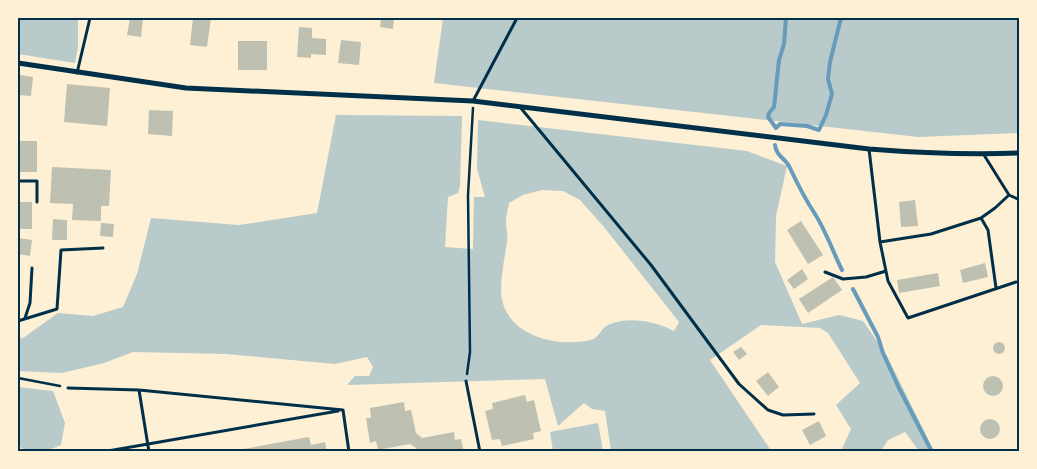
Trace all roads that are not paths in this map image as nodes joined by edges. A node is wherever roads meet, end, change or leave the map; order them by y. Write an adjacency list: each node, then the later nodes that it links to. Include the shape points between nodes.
1 (90, 18): 4 (lane)
2 (517, 18): 5 (lane)
3 (18, 64): 4 (street)
4 (77, 73): 5 (street, via 186,88)
5 (473, 101): 6 (street)
6 (520, 107): 7 (street); 28 (lane, via 651,265 739,384 768,410 783,414)
7 (869, 149): 9 (street); 15 (lane)
8 (1020, 153): 9 (street)
9 (984, 155): 11 (lane)
10 (18, 181): 13 (lane, via 38,181)
11 (1008, 194): 12 (lane); 14 (lane)
12 (1020, 200)
13 (37, 202)
14 (981, 218): 15 (lane, via 930,234); 21 (lane, via 988,230)
15 (880, 242): 18 (lane)
16 (103, 248): 22 (lane, via 60,250 57,309)
17 (32, 268): 22 (lane, via 30,303)
18 (886, 271): 19 (lane, via 843,279); 21 (lane, via 908,318)
19 (825, 272)
20 (1016, 282): 21 (lane)
21 (996, 288)
22 (25, 319): 23 (lane)
23 (18, 321)
24 (466, 382): 33 (lane)
25 (68, 388): 26 (lane)
26 (139, 390): 27 (lane); 29 (lane)
27 (343, 410): 29 (lane); 32 (lane)
28 (814, 414)
29 (148, 444): 30 (lane); 31 (lane)
30 (102, 452)
31 (149, 452)
32 (349, 452)
33 (480, 452)

